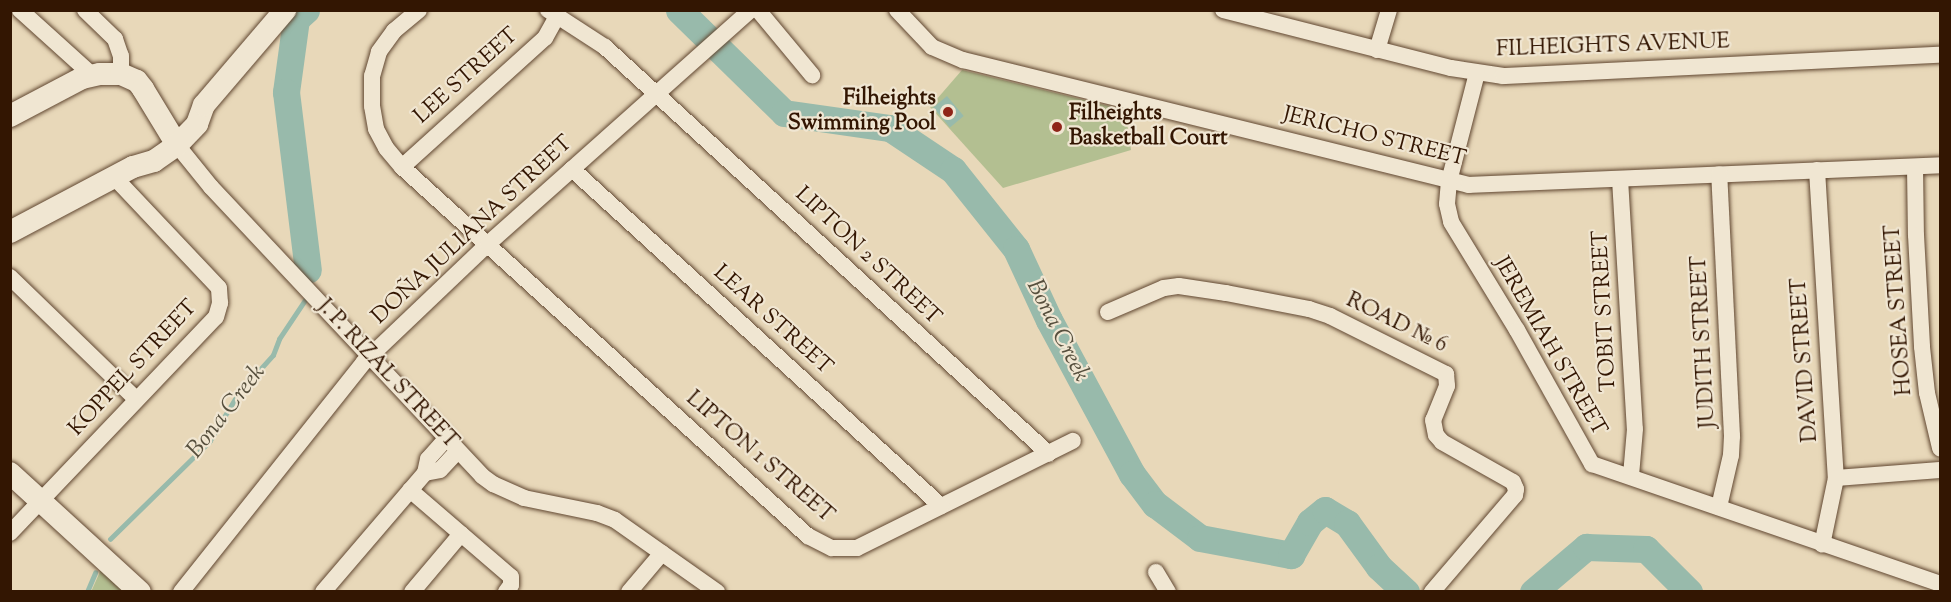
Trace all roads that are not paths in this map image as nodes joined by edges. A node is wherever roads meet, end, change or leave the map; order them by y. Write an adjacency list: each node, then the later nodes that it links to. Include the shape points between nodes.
1 (20, 10): 16 (street)
2 (85, 10): 15 (street, via 115,39 121,56)
3 (419, 10): 22 (street, LIPTON 1 STREET, via 394,31 380,52 372,76 376,129)
4 (751, 10): 18 (street, DOÑA JULIANA STREET)
5 (758, 10): 17 (street)
6 (897, 10): 29 (street, JERICHO STREET, via 932,47 963,60)
7 (1223, 10): 11 (street, FILHEIGHTS AVENUE)
8 (1389, 10): 12 (street)
9 (282, 13): 20 (street, via 204,105 185,116)
10 (553, 13): 18 (street, LIPTON 2 STREET, via 605,47); 22 (street, LEE STREET, via 544,38)
11 (1276, 16): 12 (street, FILHEIGHTS AVENUE)
12 (1377, 50): 14 (street, FILHEIGHTS AVENUE)
13 (1941, 55): 14 (street, FILHEIGHTS AVENUE, via 1527,76)
14 (1477, 73): 29 (street, JEREMIAH STREET)
15 (121, 74): 16 (street); 20 (street, J. P. RIZAL STREET, via 143,89)
16 (92, 75): 19 (street)
17 (812, 75)
18 (656, 94): 24 (street, DOÑA JULIANA STREET); 39 (street, LIPTON 2 STREET)
19 (10, 116)
20 (173, 139): 26 (street, via 147,149); 34 (street, J. P. RIZAL STREET, via 218,195)
21 (1941, 165): 23 (street, JERICHO STREET)
22 (402, 167): 31 (street, LIPTON 1 STREET)
23 (1915, 167): 25 (street, JERICHO STREET); 38 (street, HOSEA STREET, via 1922,347 1927,393)
24 (572, 169): 31 (street, DOÑA JULIANA STREET); 46 (street, LEAR STREET)
25 (1817, 171): 27 (street, JERICHO STREET); 43 (street, DAVID STREET)
26 (124, 172): 30 (street); 35 (street, KOPPEL STREET, via 219,288 220,303 216,317)
27 (1719, 174): 28 (street, JERICHO STREET); 47 (street, JUDITH STREET, via 1732,436)
28 (1620, 179): 29 (street, JERICHO STREET, via 1497,185); 42 (street, TOBIT STREET, via 1635,429)
29 (1449, 181): 42 (street, JEREMIAH STREET, via 1447,204 1459,239 1516,330 1584,453 1592,464)
30 (10, 232)
31 (488, 244): 34 (street, DOÑA JULIANA STREET); 46 (street, LIPTON 1 STREET, via 820,543 832,548 857,548)
32 (10, 277): 35 (street)
33 (1108, 312): 54 (street, ROAD № 6, via 1172,287 1194,287 1330,316 1446,374 1447,386 1433,420 1436,435 1514,482 1516,489 1515,495)
34 (372, 355): 37 (street, J. P. RIZAL STREET); 56 (street, DOÑA JULIANA STREET)
35 (136, 399): 45 (street, KOPPEL STREET)
36 (1073, 441): 39 (street, LIPTON 1 STREET)
37 (452, 445): 44 (street, via 440,470 425,473); 51 (street, J. P. RIZAL STREET, via 488,480 507,492 615,520)
38 (1941, 448)
39 (1048, 454): 46 (street, LIPTON 1 STREET)
40 (1941, 470): 43 (street)
41 (10, 473): 45 (street)
42 (1631, 476): 47 (street, JEREMIAH STREET)
43 (1836, 478): 50 (street, DAVID STREET)
44 (410, 490): 49 (street); 57 (street)
45 (41, 501): 48 (street, KOPPEL STREET); 55 (street)
46 (941, 506)
47 (1719, 507): 50 (street, JEREMIAH STREET)
48 (10, 533)
49 (461, 534): 58 (street); 59 (street, via 511,577)
50 (1822, 545): 53 (street, JEREMIAH STREET)
51 (662, 553): 60 (street); 61 (street, J. P. RIZAL STREET)
52 (1156, 572): 62 (street)
53 (1941, 584)
54 (1434, 589)
55 (140, 591)
56 (181, 591)
57 (323, 591)
58 (412, 591)
59 (506, 591)
60 (629, 591)
61 (717, 591)
62 (1168, 591)

